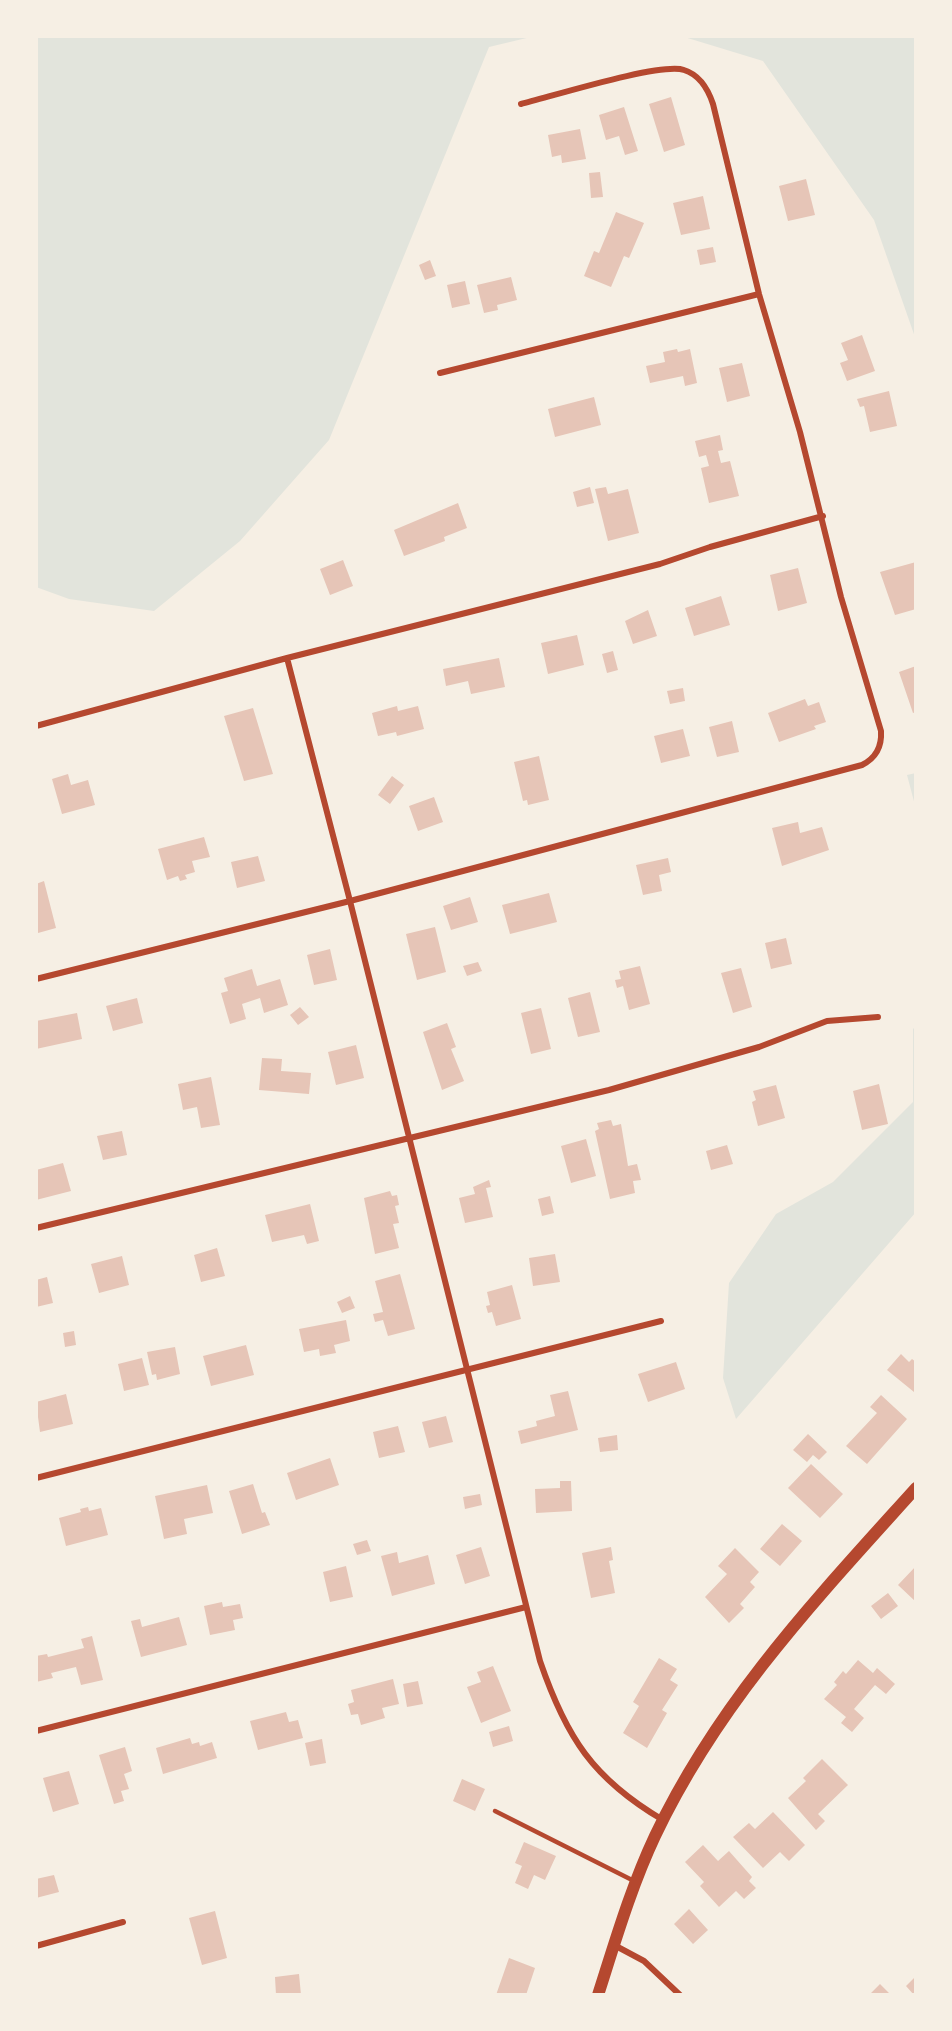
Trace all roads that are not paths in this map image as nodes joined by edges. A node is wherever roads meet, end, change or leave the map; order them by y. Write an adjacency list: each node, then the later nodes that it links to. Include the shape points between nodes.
1 (521, 104): 2 (street, via 666,67 691,73 705,86 713,104)
2 (759, 294): 3 (street); 4 (street)
3 (440, 373)
4 (823, 516): 5 (street, via 660,564); 7 (street, via 844,608 881,731 878,751 872,759 862,765)
5 (287, 658): 6 (street); 7 (street)
6 (36, 726)
7 (350, 901): 8 (street); 10 (street)
8 (36, 979)
9 (878, 1017): 10 (street, via 827,1021 759,1047 609,1090)
10 (409, 1136): 11 (street); 13 (street)
11 (36, 1228)
12 (660, 1321): 13 (street)
13 (468, 1371): 14 (street); 16 (street)
14 (36, 1478)
15 (916, 1488): 19 (main road, via 772,1650 697,1758)
16 (526, 1607): 17 (street); 19 (street, via 546,1680 576,1741 607,1781)
17 (36, 1731)
18 (495, 1811): 20 (lane)
19 (663, 1820): 20 (main road)
20 (636, 1882): 22 (main road)
21 (123, 1922): 23 (street)
22 (614, 1945): 24 (main road); 25 (street, via 644,1961)
23 (36, 1946)
24 (598, 1995)
25 (680, 1995)

